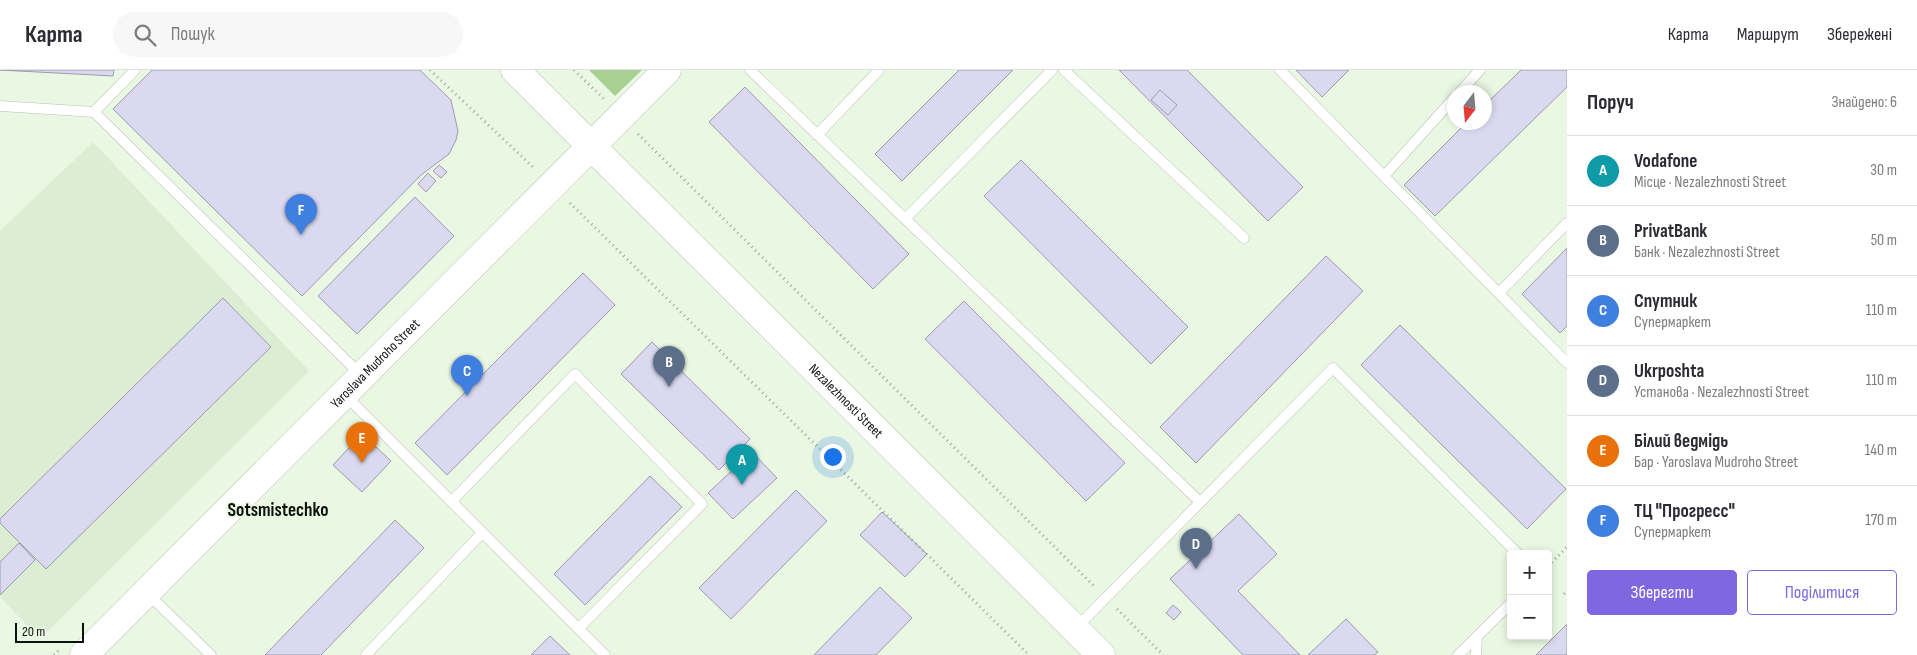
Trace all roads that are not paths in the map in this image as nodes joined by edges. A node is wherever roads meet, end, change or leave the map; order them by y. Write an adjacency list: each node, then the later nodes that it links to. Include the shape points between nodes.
1 (135, 70): 13 (lane)
2 (515, 70): 15 (street, Nezalezhnosti Street)
3 (667, 70): 15 (street, Yaroslava Mudroho Street)
4 (750, 70): 14 (lane)
5 (878, 70): 14 (lane)
6 (1052, 70): 17 (lane)
7 (1064, 70): 19 (lane)
8 (1280, 70): 16 (lane)
9 (1480, 70): 10 (lane)
10 (1466, 85)
11 (0, 106): 13 (lane)
12 (1447, 106): 16 (lane)
13 (94, 112): 22 (lane)
14 (818, 135): 17 (lane)
15 (592, 146): 22 (street, Yaroslava Mudroho Street); 30 (street, Nezalezhnosti Street)
16 (1385, 175): 20 (lane)
17 (905, 219): 24 (lane)
18 (1567, 223): 20 (lane)
19 (1244, 238)
20 (1499, 293): 21 (lane)
21 (1567, 363)
22 (353, 385): 23 (lane); 27 (street, Yaroslava Mudroho Street)
23 (451, 502): 25 (lane); 29 (lane, via 576,374 702,504)
24 (1200, 502): 26 (lane, via 1333,368); 30 (lane)
25 (482, 533): 29 (lane); 34 (lane)
26 (1514, 550)
27 (147, 592): 32 (street, Yaroslava Mudroho Street); 33 (lane)
28 (1507, 607): 31 (lane)
29 (579, 628): 35 (lane)
30 (1075, 629): 36 (street, Nezalezhnosti Street)
31 (1477, 637): 37 (lane); 38 (lane)
32 (84, 655)
33 (211, 655)
34 (366, 655)
35 (605, 655)
36 (1101, 655)
37 (1458, 655)
38 (1476, 655)

